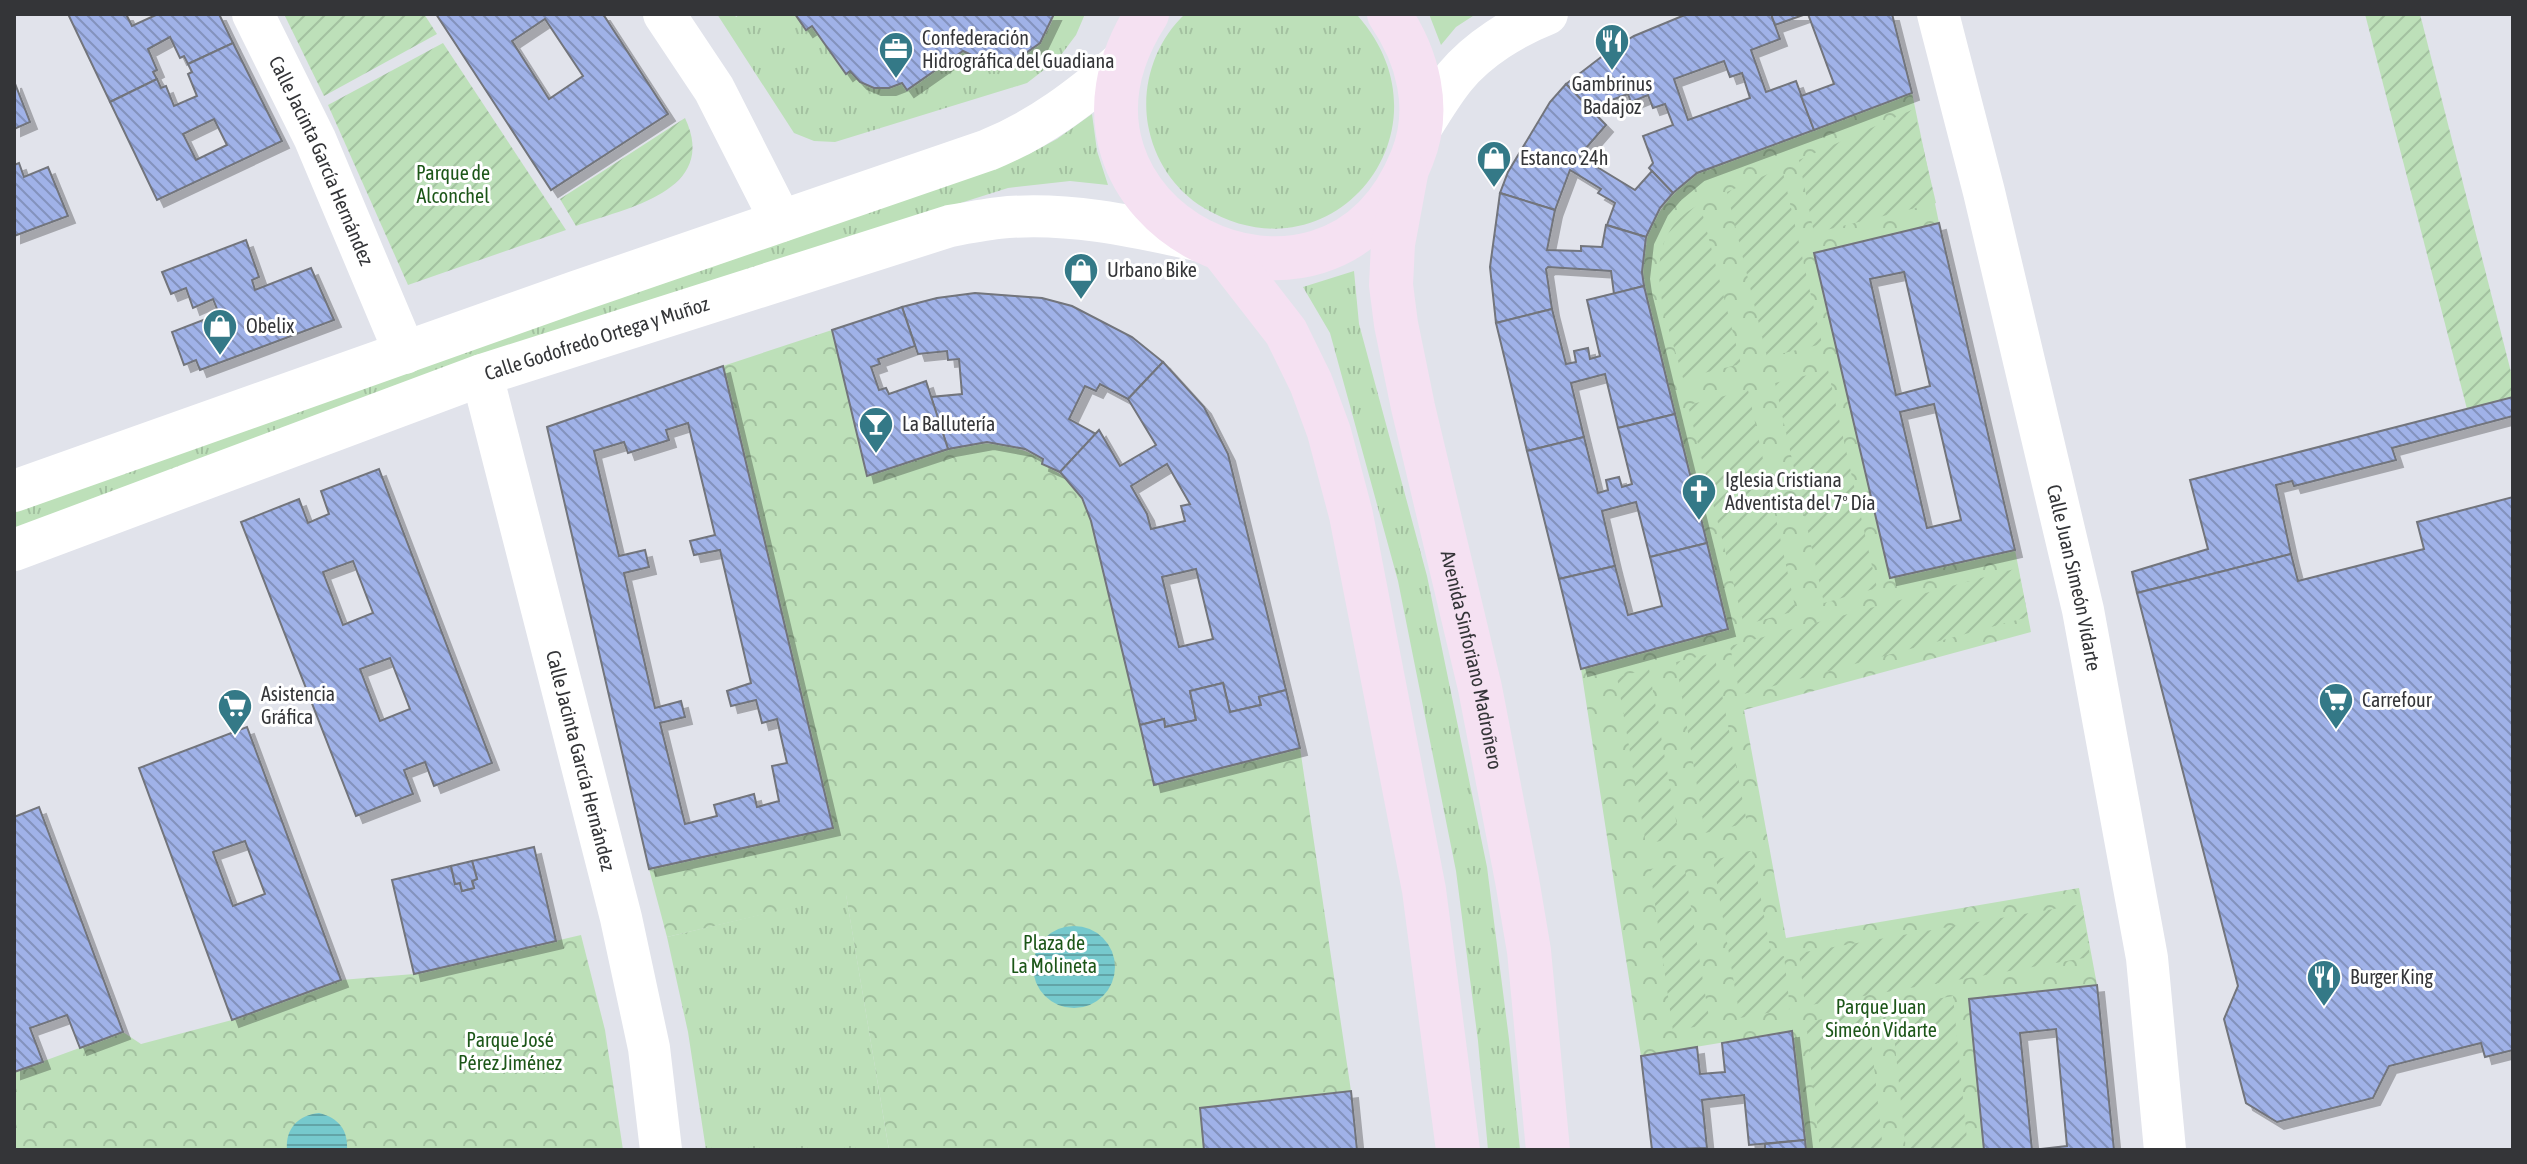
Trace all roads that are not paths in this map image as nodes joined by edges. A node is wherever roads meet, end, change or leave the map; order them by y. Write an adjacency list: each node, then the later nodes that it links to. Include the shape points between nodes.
1 (253, 14): 12 (street, Calle Jacinta García Hernández, via 315,139)
2 (664, 14): 10 (street, via 714,89)
3 (1147, 14): 7 (main road)
4 (1389, 14): 8 (main road, via 1418,75)
5 (1547, 14): 8 (street, via 1478,56 1455,77)
6 (1938, 14): 19 (street, Calle Juan Simeón Vidarte, via 2083,610 2147,958)
7 (1123, 61): 10 (street, via 1019,138); 11 (main road, via 1116,116 1128,166 1156,209)
8 (1420, 129): 9 (main road)
9 (1406, 174): 11 (main road, via 1379,213 1340,242 1271,259 1246,258); 18 (main road, Avenida Sinforiano Madroñero, via 1393,244 1396,324 1480,688 1517,880)
10 (781, 221): 12 (street)
11 (1210, 245): 13 (street, Calle Godofredo Ortega y Muñoz, via 1122,224 1061,218 1001,218 950,226); 17 (main road, via 1286,332 1329,432 1351,515 1424,890)
12 (405, 353): 14 (street)
13 (482, 375): 15 (street, Calle Godofredo Ortega y Muñoz); 16 (street, Calle Jacinta García Hernández, via 621,918 649,1048)
14 (14, 491)
15 (14, 550)
16 (661, 1150)
17 (1458, 1150)
18 (1548, 1150)
19 (2165, 1150)

